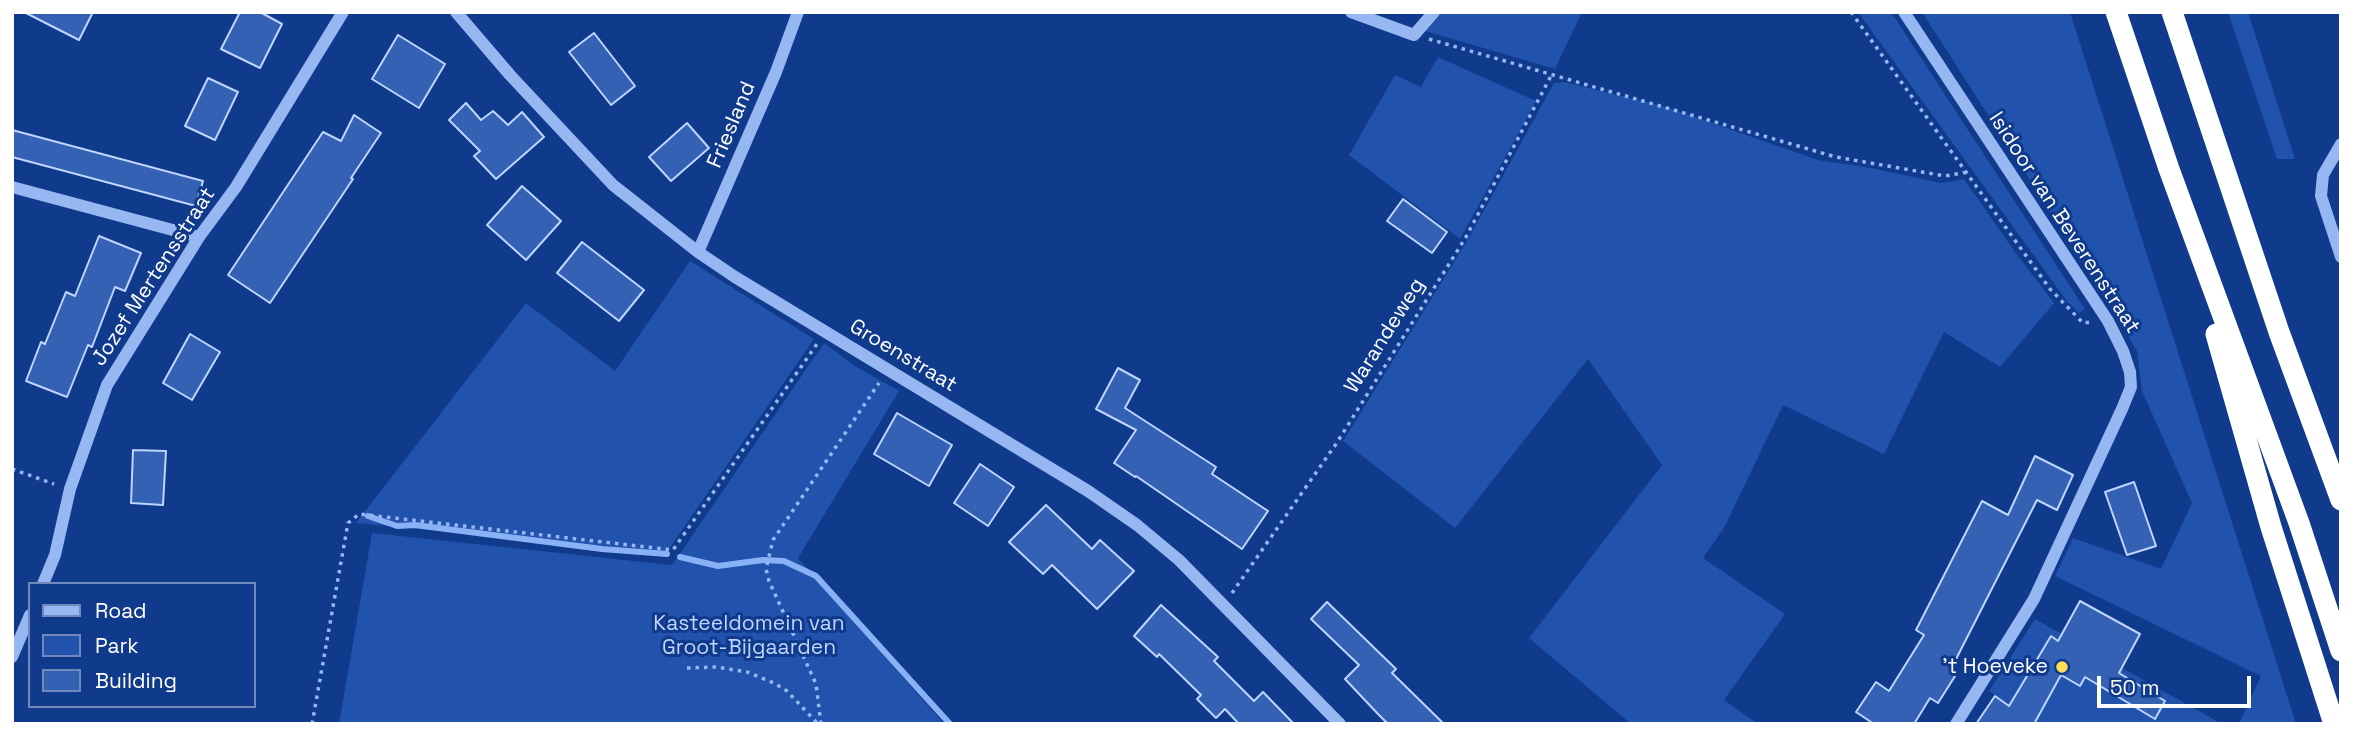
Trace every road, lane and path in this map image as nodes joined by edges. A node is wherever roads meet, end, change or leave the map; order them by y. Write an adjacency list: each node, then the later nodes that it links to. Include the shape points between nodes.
1 (343, 12): 16 (street, Jozef Mertensstraat, via 236,187)
2 (456, 12): 17 (street, Groenstraat, via 613,184)
3 (798, 12): 17 (street, Friesland)
4 (1351, 12): 10 (street)
5 (1434, 12): 10 (street)
6 (1851, 12): 14 (path)
7 (1904, 12): 19 (street, Isidoor van Beverenstraat)
8 (2116, 12): 13 (highway)
9 (2172, 12): 24 (highway, via 2279,332)
10 (1414, 35): 11 (path)
11 (1552, 74): 14 (path, via 1836,157 1945,176); 26 (path, Warandeweg, via 1459,248 1336,444)
12 (2341, 144): 18 (street, via 2322,175 2321,196)
13 (2169, 169): 28 (highway); 35 (highway, via 2271,527)
14 (1967, 172): 19 (path, via 2071,312 2083,323)
15 (12, 187): 16 (street)
16 (199, 237): 23 (street, Jozef Mertensstraat, via 107,385)
17 (698, 252): 20 (street, Groenstraat)
18 (2341, 257)
19 (2108, 321): 34 (street, Isidoor van Beverenstraat, via 2130,372 2127,398 2034,599)
20 (825, 332): 21 (street, Groenstraat); 31 (path, via 673,550 359,514 348,523)
21 (888, 369): 26 (street, Groenstraat, via 1138,525); 32 (path, via 773,540 766,569 816,684)
22 (12, 469): 23 (path)
23 (70, 489): 25 (street, Jozef Mertensstraat)
24 (2341, 500)
25 (44, 582)
26 (1225, 604): 33 (street, Groenstraat)
27 (28, 620): 29 (street)
28 (2341, 651)
29 (12, 657)
30 (687, 668): 32 (path, via 716,667 774,683)
31 (312, 724)
32 (819, 724)
33 (1340, 724)
34 (1956, 724)
35 (2334, 724)

